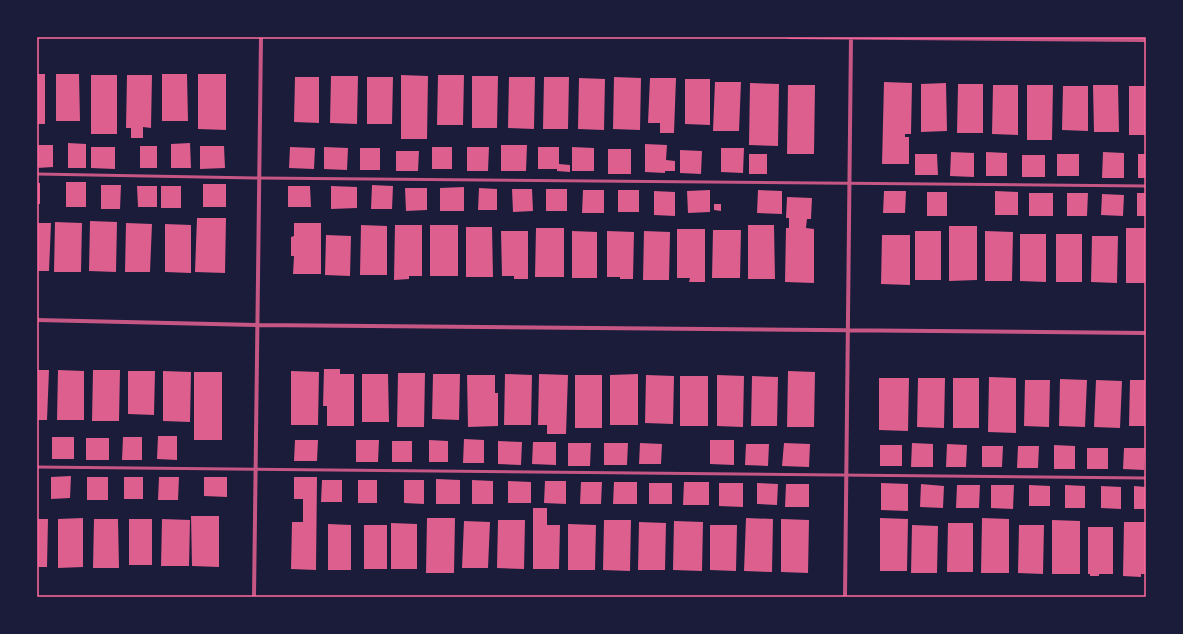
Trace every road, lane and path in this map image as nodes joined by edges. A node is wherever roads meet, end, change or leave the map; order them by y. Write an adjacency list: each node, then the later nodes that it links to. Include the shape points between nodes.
1 (261, 37): 6 (street)
2 (789, 37): 3 (street)
3 (851, 37): 4 (street); 7 (street)
4 (1146, 40)
5 (37, 174): 6 (lane)
6 (259, 178): 7 (lane); 10 (street)
7 (850, 184): 8 (lane); 11 (street)
8 (1146, 186)
9 (37, 320): 10 (street)
10 (258, 325): 11 (street); 14 (street)
11 (848, 330): 12 (street); 15 (street)
12 (1146, 333)
13 (37, 467): 14 (lane)
14 (256, 470): 15 (lane); 17 (street)
15 (846, 476): 16 (lane); 18 (street)
16 (1146, 478)
17 (254, 597)
18 (845, 597)

